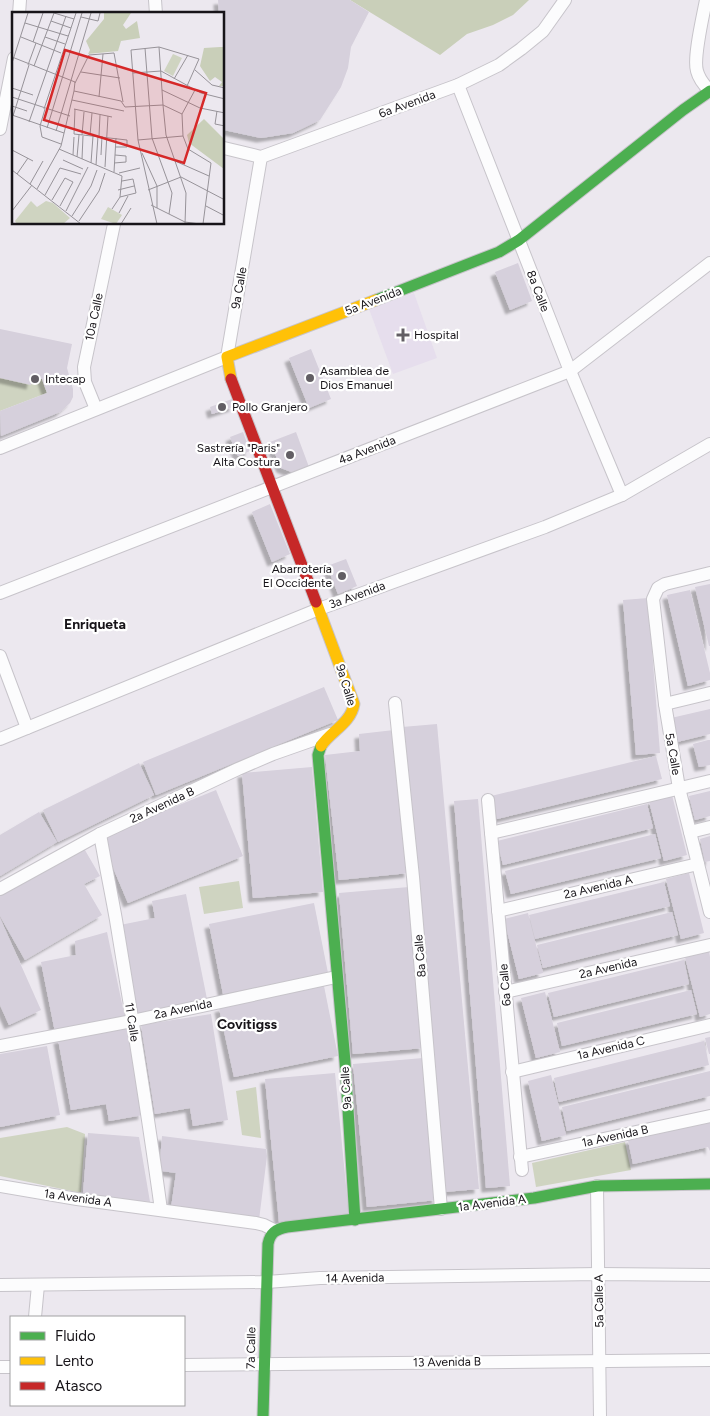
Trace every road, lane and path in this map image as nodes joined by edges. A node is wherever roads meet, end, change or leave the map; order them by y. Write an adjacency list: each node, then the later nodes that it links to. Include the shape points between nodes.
1 (565, 0): 4 (street, 6a Avenida, via 543,31 522,49 499,65)
2 (706, 0): 5 (street, via 696,70)
3 (12, 80): 6 (street)
4 (458, 85): 9 (street, 6a Avenida); 11 (street, 8a Calle)
5 (710, 91): 11 (main road, 5a Avenida)
6 (10, 102): 7 (street)
7 (0, 129)
8 (225, 148): 9 (street)
9 (261, 157): 13 (street, 9a Calle)
10 (114, 225): 15 (street, 10a Calle, via 84,367 85,382)
11 (518, 240): 13 (main road, 5a Avenida, via 499,252); 14 (street, 8a Calle)
12 (710, 262): 14 (street, 4a Avenida)
13 (226, 357): 15 (street, 5a Avenida); 18 (main road, 9a Calle, via 231,381)
14 (570, 371): 18 (street, 4a Avenida); 19 (street, 8a Calle)
15 (96, 409): 17 (street, 5a Avenida)
16 (709, 444): 19 (street, 3a Avenida)
17 (0, 448)
18 (271, 487): 21 (street, 4a Avenida); 22 (main road, 9a Calle)
19 (622, 495): 22 (street, 3a Avenida, via 545,527)
20 (710, 574): 26 (street, 5a Calle, via 665,584 658,588 652,599)
21 (0, 593)
22 (319, 609): 27 (street, 3a Avenida); 28 (main road, 9a Calle, via 354,706 352,715)
23 (0, 656): 27 (street)
24 (710, 693): 26 (street)
25 (395, 703): 54 (street, 8a Calle, via 413,877)
26 (664, 704): 31 (street, 5a Calle)
27 (27, 728): 29 (street, 3a Avenida)
28 (330, 734): 36 (street, 2a Avenida B, via 238,769); 42 (main road, 9a Calle, via 319,748 318,766)
29 (0, 738)
30 (710, 781): 31 (street)
31 (679, 788): 34 (street, 5a Calle); 35 (street)
32 (488, 800): 35 (street, 6a Calle)
33 (710, 827): 34 (street)
34 (690, 832): 37 (street, 5a Calle)
35 (491, 833): 39 (street, 6a Calle)
36 (100, 834): 38 (street, 2a Avenida B); 44 (street, 11 Calle)
37 (703, 870): 39 (street, 2a Avenida A); 40 (street, 5a Calle)
38 (0, 889)
39 (498, 911): 43 (street, 6a Calle)
40 (710, 912)
41 (710, 945): 43 (street, 2a Avenida)
42 (336, 977): 44 (street, 2a Avenida); 56 (main road, 9a Calle)
43 (505, 992): 47 (street, 6a Calle)
44 (132, 1020): 46 (street, 2a Avenida); 55 (street, 11 Calle)
45 (710, 1025): 47 (street, 1a Avenida C)
46 (0, 1046)
47 (512, 1072): 49 (street, 6a Calle)
48 (710, 1116): 49 (street, 1a Avenida B)
49 (520, 1157): 50 (street, 6a Calle)
50 (522, 1170)
51 (710, 1184): 53 (main road, 1a Avenida A)
52 (0, 1186): 55 (street, 1a Avenida A)
53 (597, 1186): 54 (main road, 1a Avenida A, via 534,1198); 58 (street, 5a Calle A)
54 (440, 1209): 56 (main road, 1a Avenida A)
55 (160, 1210): 57 (street, 1a Avenida A, via 256,1223)
56 (355, 1220): 57 (main road, 1a Avenida A)
57 (274, 1230): 60 (main road, via 268,1244)
58 (599, 1274): 59 (street, 14 Avenida); 60 (street, 14 Avenida, via 320,1278); 65 (street, 5a Calle A)
59 (710, 1275)
60 (267, 1282): 62 (street, 14 Avenida); 66 (main road, 7a Calle)
61 (0, 1285): 62 (street, 14 Avenida)
62 (38, 1285): 63 (street)
63 (35, 1316)
64 (710, 1360): 65 (street, 13 Avenida B)
65 (600, 1361): 66 (street, 13 Avenida B); 69 (street, 5a Calle A)
66 (264, 1364): 67 (street, 13 Avenida B); 68 (main road, 7a Calle)
67 (185, 1365)
68 (264, 1416)
69 (600, 1416)

